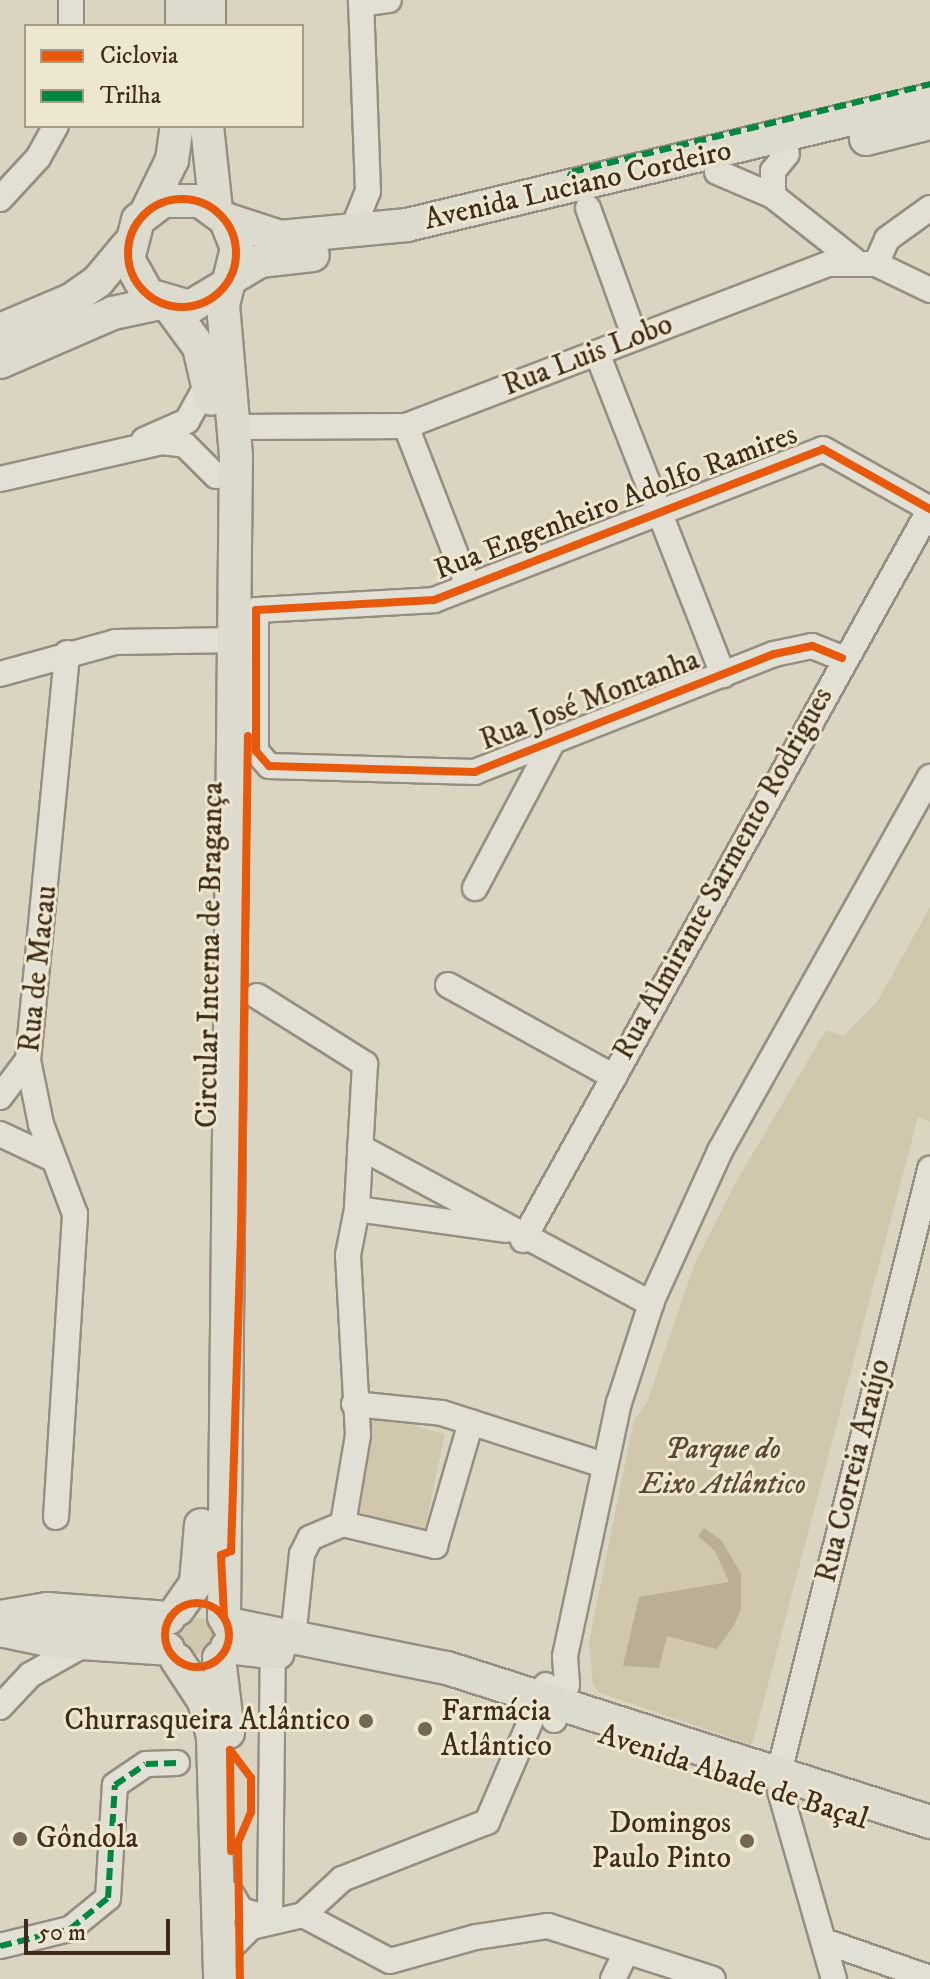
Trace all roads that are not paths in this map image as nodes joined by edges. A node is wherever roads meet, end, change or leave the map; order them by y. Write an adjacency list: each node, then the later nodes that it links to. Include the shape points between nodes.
1 (71, 0): 6 (street)
2 (182, 0): 7 (main road)
3 (209, 0): 8 (main road)
4 (389, 0): 5 (street)
5 (361, 2): 17 (street)
6 (71, 24)
7 (182, 24)
8 (209, 24)
9 (930, 84): 20 (street, via 572,172)
10 (930, 100): 20 (main road, Avenida Luciano Cordeiro)
11 (930, 123): 15 (main road, Avenida Luciano Cordeiro)
12 (55, 128): 19 (street, via 38,158)
13 (177, 128): 22 (main road, via 172,160)
14 (207, 128): 23 (main road)
15 (787, 154): 16 (main road, Avenida Luciano Cordeiro); 18 (street, via 773,171)
16 (717, 172): 18 (street); 20 (main road, Avenida Luciano Cordeiro)
17 (368, 191): 24 (street, via 384,220); 25 (street)
18 (773, 196): 27 (street)
19 (0, 199)
20 (574, 200): 24 (main road, Avenida Luciano Cordeiro); 28 (main road, Avenida Luciano Cordeiro, via 446,239 270,258); 32 (street)
21 (930, 208): 27 (street)
22 (147, 211): 23 (main road, via 181,198); 26 (main road)
23 (220, 214): 25 (main road, Avenida Luciano Cordeiro, via 268,236); 28 (main road, via 237,248)
24 (398, 226): 25 (main road, Avenida Luciano Cordeiro)
25 (352, 231)
26 (128, 245): 30 (main road, via 131,273); 31 (main road, via 85,291)
27 (865, 262): 29 (street); 32 (street, Rua Luis Lobo, via 803,273)
28 (228, 283): 30 (main road, via 200,304); 37 (main road, Circular Interna de Bragança, via 223,347)
29 (930, 290)
30 (164, 304): 34 (main road, via 113,313); 35 (main road, Circular Interna de Bragança, via 199,347)
31 (0, 330)
32 (635, 338): 33 (street, Rua Luis Lobo)
33 (597, 353): 36 (street, Rua Luis Lobo); 42 (street)
34 (0, 362)
35 (209, 381): 38 (street, via 187,421); 39 (main road, Circular Interna de Bragança)
36 (406, 426): 37 (street, Rua Luis Lobo); 43 (street)
37 (235, 427): 45 (main road, Circular Interna de Bragança)
38 (127, 447): 39 (street, via 185,445); 40 (street)
39 (216, 476): 45 (main road, Circular Interna de Bragança)
40 (0, 479)
41 (930, 509): 42 (street, Rua Engenheiro Adolfo Ramires, via 823,449); 47 (street, Rua Almirante Sarmento Rodrigues)
42 (659, 512): 43 (street, Rua Engenheiro Adolfo Ramires); 49 (street)
43 (468, 586): 44 (street, Rua Engenheiro Adolfo Ramires, via 434,600)
44 (256, 610): 50 (street, Rua José Montanha, via 256,751 269,766 475,772)
45 (225, 640): 46 (street, via 115,642); 72 (main road, Circular Interna de Bragança, via 200,1555 196,1583); 73 (main road, Circular Interna de Bragança)
46 (67, 653): 48 (street); 55 (street, Rua de Macau)
47 (842, 658): 49 (street, Rua José Montanha, via 812,646); 56 (street, Rua Almirante Sarmento Rodrigues)
48 (0, 674)
49 (723, 675): 50 (street, Rua José Montanha)
50 (550, 747): 52 (street, Rua José Montanha)
51 (930, 777): 64 (street, via 720,1151)
52 (475, 888)
53 (448, 985): 56 (street)
54 (257, 996): 59 (street, via 365,1064)
55 (28, 1060): 57 (street); 60 (street, Rua de Macau)
56 (614, 1077): 63 (street, Rua Almirante Sarmento Rodrigues)
57 (0, 1097)
58 (0, 1134): 60 (street)
59 (360, 1147): 62 (street); 63 (street, via 486,1210)
60 (53, 1159): 68 (street, Rua de Macau, via 75,1214 76,1244)
61 (930, 1169): 79 (street, Rua Correia Araújo)
62 (357, 1209): 63 (street); 65 (street, via 348,1255)
63 (514, 1235): 64 (street)
64 (651, 1304): 67 (street)
65 (354, 1404): 66 (street); 69 (street, via 358,1435)
66 (471, 1422): 67 (street); 69 (street, via 435,1546)
67 (604, 1465): 76 (street, via 565,1656)
68 (56, 1517)
69 (343, 1524): 75 (street, via 310,1538 302,1554)
70 (0, 1617): 72 (main road, Avenida Abade de Baçal, via 47,1609)
71 (0, 1630): 74 (main road, Avenida Abade de Baçal)
72 (173, 1634): 73 (main road, Avenida Abade de Baçal, via 198,1667); 73 (main road, Avenida Abade de Baçal, via 203,1603); 74 (main road, Avenida Abade de Baçal); 90 (main road, via 204,1701 213,1738)
73 (225, 1636): 75 (main road, Avenida Abade de Baçal); 82 (main road, Circular Interna de Bragança)
74 (90, 1644): 77 (street, via 70,1649 30,1675)
75 (283, 1645): 76 (main road, Avenida Abade de Baçal); 84 (street)
76 (543, 1701): 79 (main road, Avenida Abade de Baçal); 83 (street, via 487,1822 342,1879)
77 (0, 1707)
78 (177, 1763): 86 (street, via 146,1764 115,1785 108,1898 70,1929)
79 (780, 1782): 80 (main road, Avenida Abade de Baçal); 81 (main road, Avenida Abade de Baçal); 85 (street)
80 (930, 1822)
81 (930, 1840)
82 (232, 1895): 84 (street, via 241,1910); 87 (main road, Circular Interna de Bragança)
83 (303, 1915): 84 (street); 88 (street, via 390,1961 476,1937 548,1926)
84 (270, 1919): 87 (street, via 244,1931)
85 (827, 1942): 89 (street); 94 (street)
86 (0, 1946)
87 (232, 1946): 91 (main road, Circular Interna de Bragança)
88 (626, 1952): 92 (street); 93 (street)
89 (930, 1978)
90 (220, 1979)
91 (233, 1979)
92 (613, 1979)
93 (713, 1979)
94 (834, 1979)

